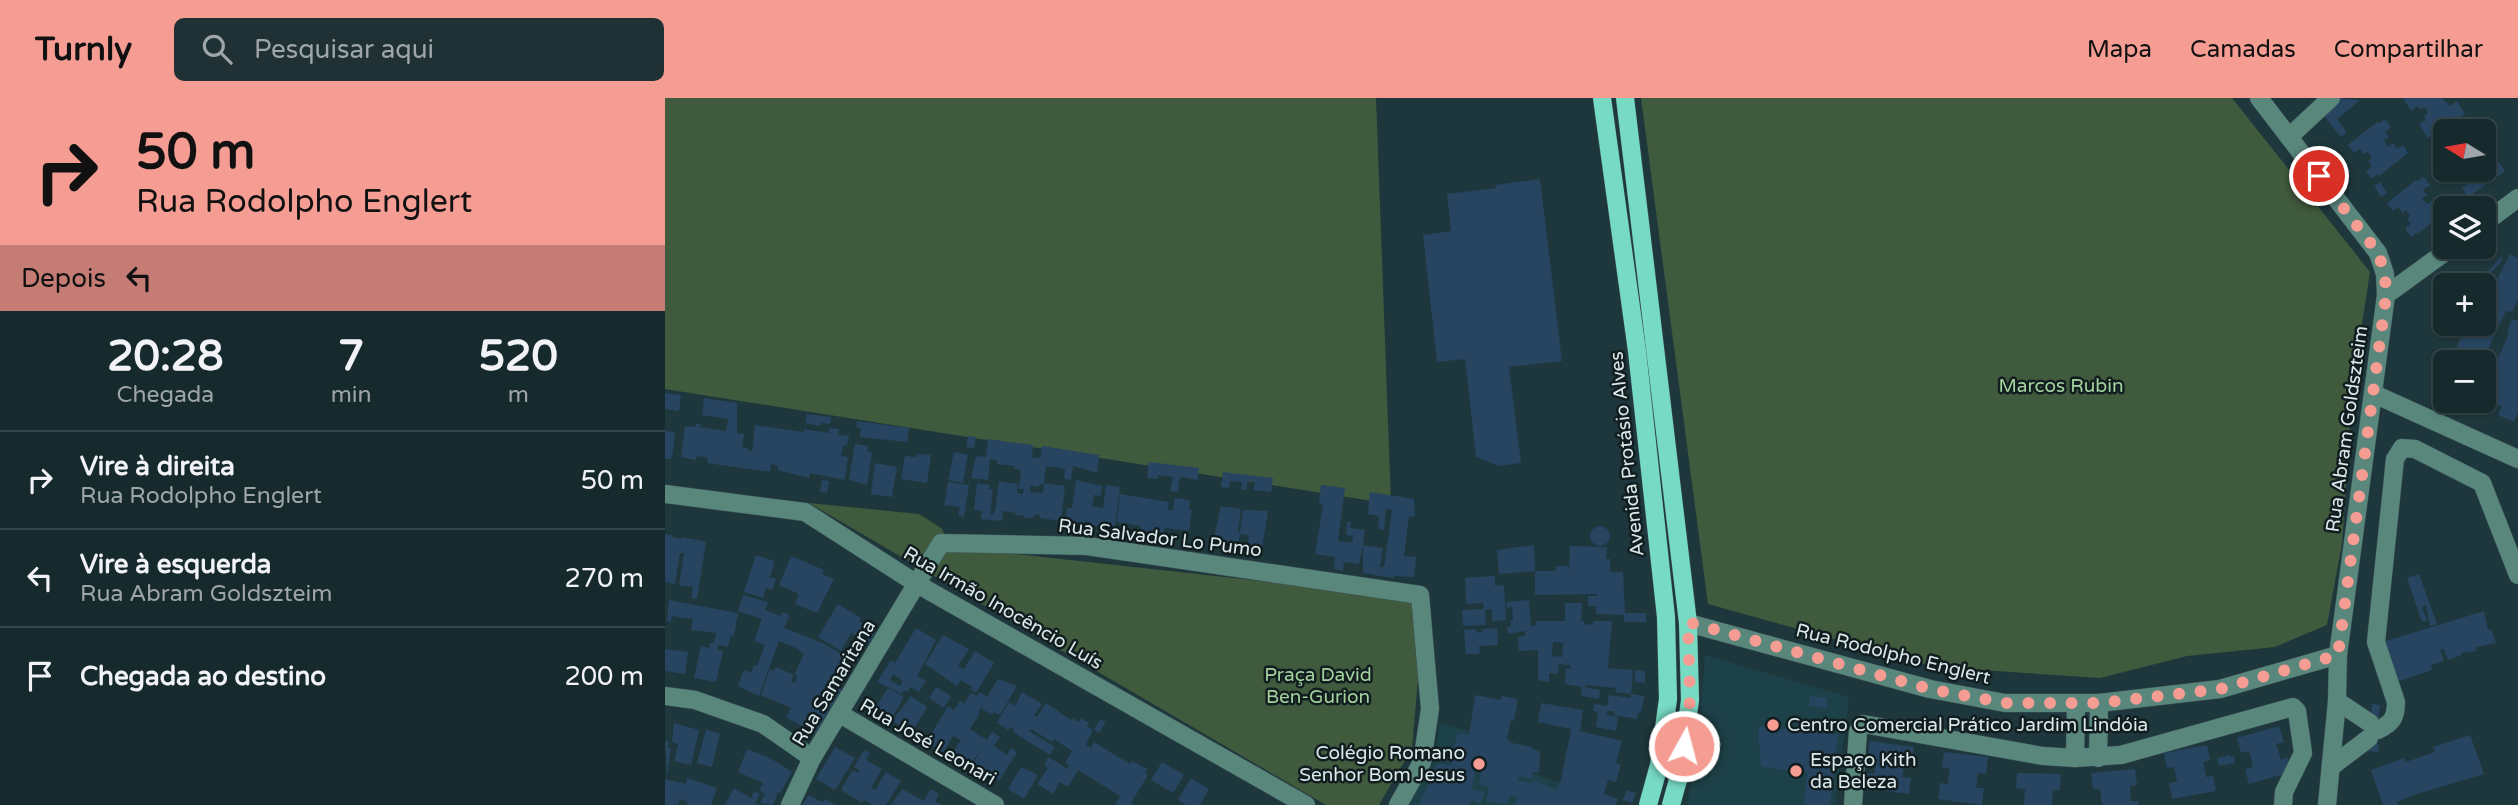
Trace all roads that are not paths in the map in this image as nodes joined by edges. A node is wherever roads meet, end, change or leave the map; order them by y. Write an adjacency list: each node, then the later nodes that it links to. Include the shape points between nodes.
1 (1602, 98): 31 (main road, Avenida Protásio Alves, via 1637,351 1666,617 1668,699)
2 (1625, 98): 15 (main road, Avenida Protásio Alves)
3 (2259, 98): 5 (street, Rua Abram Goldszteim)
4 (2330, 99): 5 (street)
5 (2289, 137): 9 (street, Rua Abram Goldszteim, via 2378,253)
6 (2518, 198): 7 (street)
7 (2496, 214)
8 (2436, 259): 9 (street)
9 (2386, 296): 10 (street, Rua Abram Goldszteim)
10 (2374, 394): 11 (street); 16 (street, Rua Abram Goldszteim)
11 (2518, 459)
12 (665, 494): 14 (street, Rua Irmão Inocêncio Luís, via 805,512)
13 (2518, 575): 22 (street, via 2482,482 2415,449 2402,448 2395,459 2376,642 2396,712 2389,724)
14 (917, 584): 21 (street, Rua Samaritana); 29 (street, Rua Irmão Inocêncio Luís); 30 (street, Rua Salvador Lo Pumo, via 941,543 1061,545 1420,595 1430,709 1422,762)
15 (1688, 622): 20 (street, Rua Rodolpho Englert, via 1930,689 2005,703); 32 (main road, Avenida Protásio Alves, via 1690,700)
16 (2338, 655): 18 (street, Rua Abram Goldszteim); 19 (street, Rua Rodolpho Englert, via 2220,689)
17 (665, 695): 23 (street, via 695,700 762,724)
18 (2337, 701): 22 (street); 26 (street, Rua Abram Goldszteim)
19 (2099, 703): 20 (street, Rua Rodolpho Englert); 25 (street)
20 (2076, 704): 24 (street)
21 (840, 714): 23 (street, Rua Samaritana); 28 (street, Rua José Leonari)
22 (2372, 730): 26 (street)
23 (812, 758): 27 (street, Rua Samaritana)
24 (2075, 758): 25 (street); 33 (street, via 2043,757 1863,724 1858,731)
25 (2098, 758): 34 (street, via 2295,708 2303,753 2284,792)
26 (2331, 767): 35 (street, Rua Abram Goldszteim)
27 (790, 805)
28 (995, 805)
29 (1306, 805)
30 (1398, 805)
31 (1649, 805)
32 (1671, 805)
33 (1853, 805)
34 (2283, 805)
35 (2327, 805)

